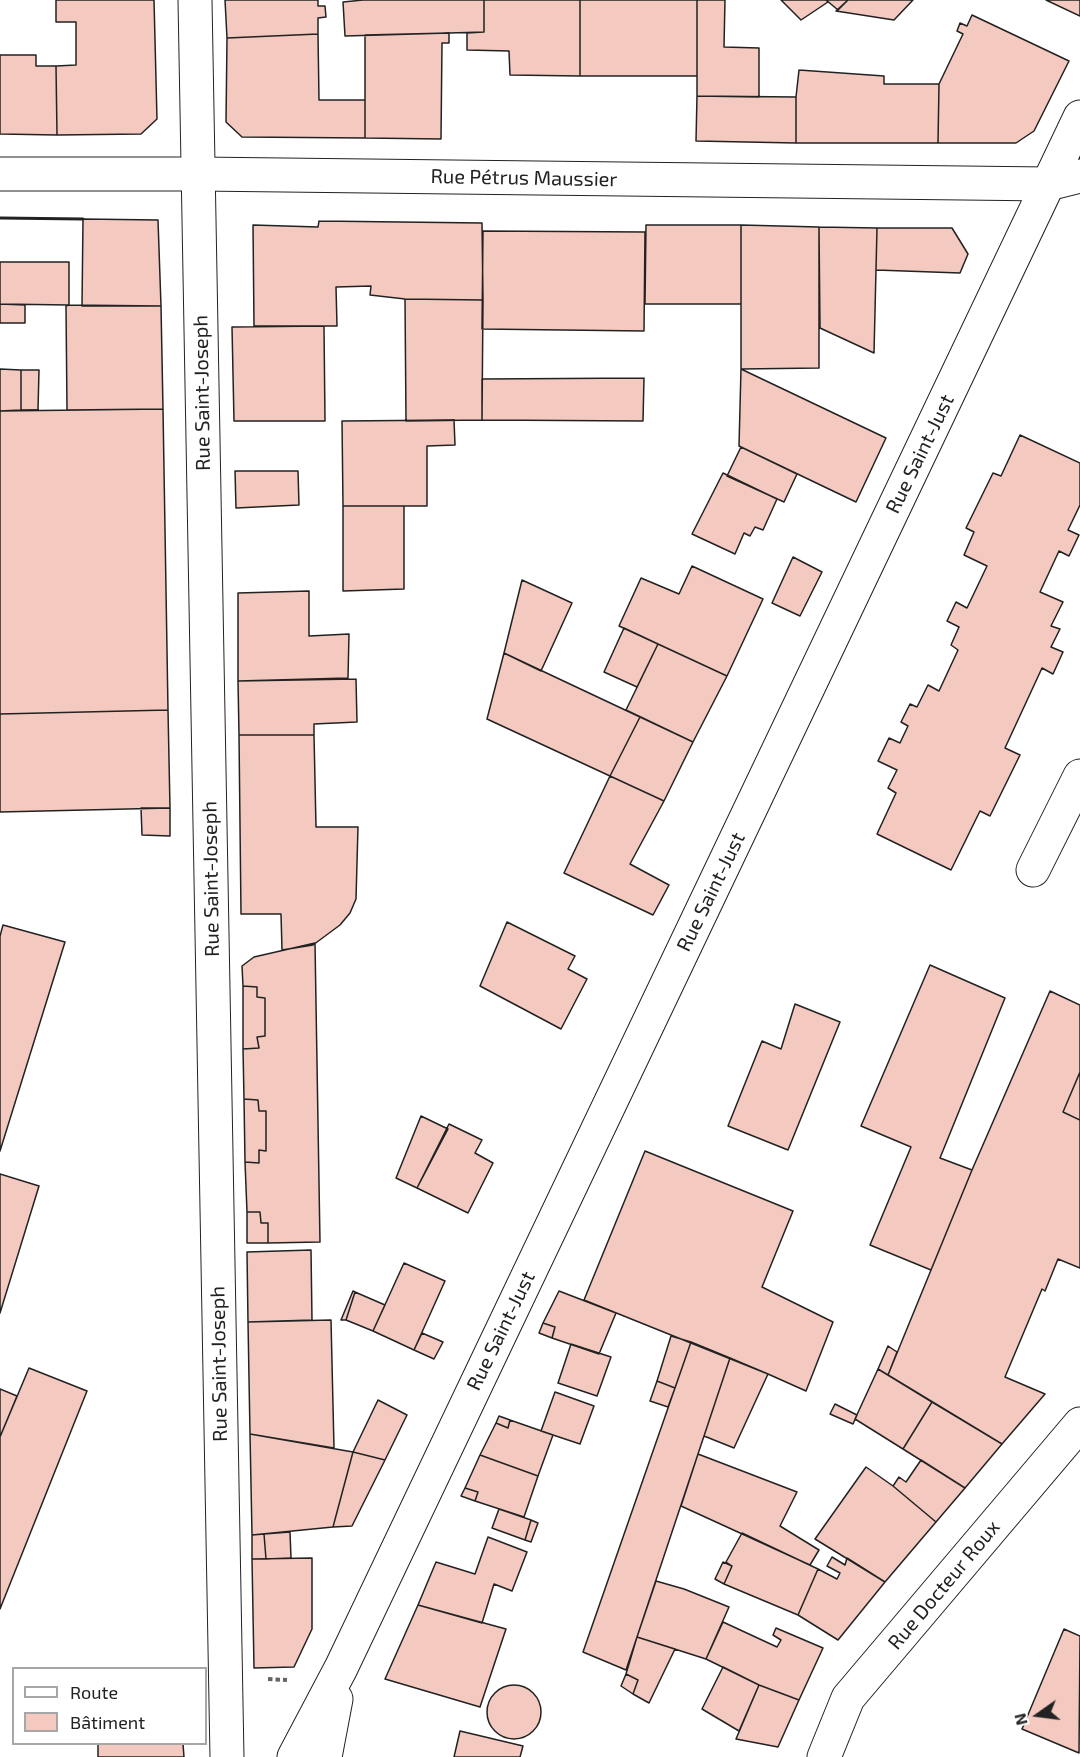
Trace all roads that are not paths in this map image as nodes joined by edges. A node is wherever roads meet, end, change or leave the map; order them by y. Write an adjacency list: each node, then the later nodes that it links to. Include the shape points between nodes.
1 (195, 0): 4 (street, Rue Saint-Joseph)
2 (1080, 117): 6 (street, Rue Saint-Just)
3 (0, 174): 4 (street, Rue Pétrus Maussier)
4 (198, 174): 6 (street, Rue Pétrus Maussier); 11 (street, Rue Saint-Joseph)
5 (1080, 176): 6 (street, Rue Pétrus Maussier)
6 (1048, 184): 10 (street, Rue Saint-Just)
7 (1080, 776): 8 (street)
8 (1033, 870)
9 (1080, 1424): 14 (street, Rue Docteur Roux, via 848,1698)
10 (341, 1668): 12 (street, Rue Saint-Just); 13 (street, Rue Saint-Just)
11 (227, 1757)
12 (294, 1757)
13 (325, 1757)
14 (824, 1757)

